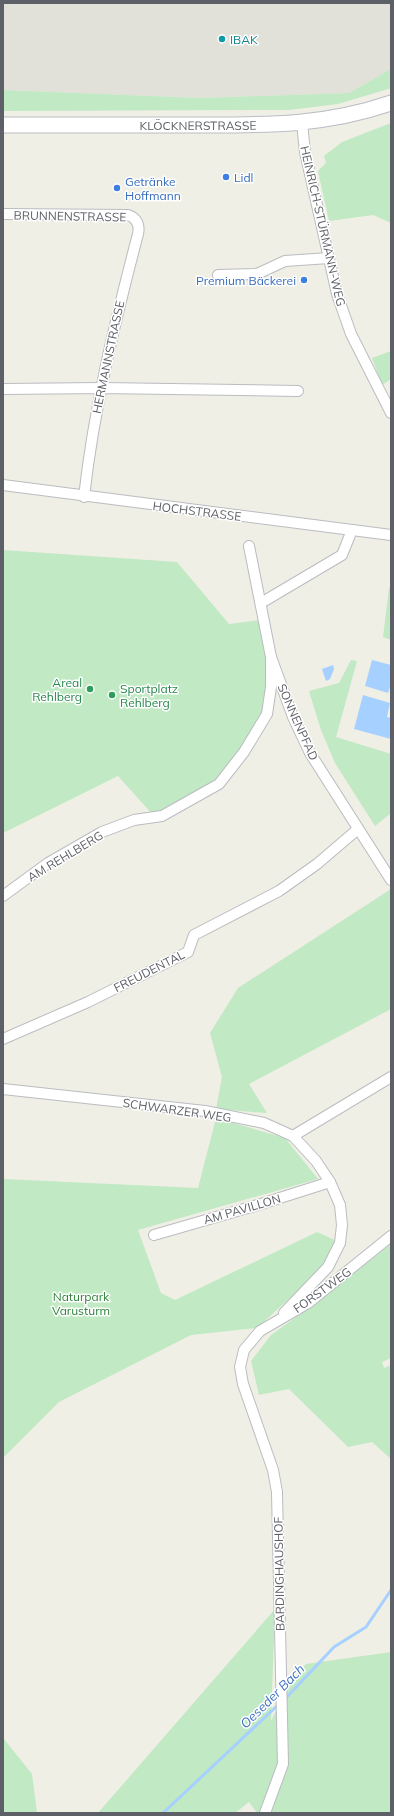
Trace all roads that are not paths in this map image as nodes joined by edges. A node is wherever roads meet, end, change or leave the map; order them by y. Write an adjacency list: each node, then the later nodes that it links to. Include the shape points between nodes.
1 (391, 103): 2 (main road, KLÖCKNERSTRASSE, via 347,116)
2 (302, 123): 3 (main road, KLÖCKNERSTRASSE); 6 (street, HEINRICH-STÜRMANN-WEG, via 305,152)
3 (3, 125)
4 (3, 214): 5 (street, BRUNNENSTRASSE, via 128,215)
5 (136, 220): 9 (street, HERMANNSTRASSE, via 139,230 117,312)
6 (329, 258): 7 (street, via 285,261 257,274); 11 (street, HEINRICH-STÜRMANN-WEG, via 337,294 351,334)
7 (218, 275)
8 (3, 388): 9 (street)
9 (102, 388): 10 (street); 13 (street, HERMANNSTRASSE, via 91,438)
10 (298, 391)
11 (391, 413)
12 (3, 485): 13 (street, HOCHSTRASSE)
13 (84, 497): 14 (street, HOCHSTRASSE)
14 (352, 530): 15 (street, HOCHSTRASSE); 17 (street, via 342,556)
15 (391, 535)
16 (249, 546): 17 (street, SONNENPFAD)
17 (260, 603): 18 (street, SONNENPFAD)
18 (271, 657): 19 (street, SONNENPFAD, via 293,717 310,752); 21 (street, AM REHLBERG, via 271,687 266,714 244,752 219,784 162,816 134,820 102,832 48,863)
19 (358, 829): 20 (street, SONNENPFAD); 22 (street, FREUDENTAL, via 279,891 194,935 188,952 88,1002)
20 (391, 880)
21 (3, 896)
22 (3, 1039)
23 (391, 1077): 25 (street)
24 (3, 1089): 25 (street, SCHWARZER WEG, via 206,1111 264,1123)
25 (293, 1136): 26 (street, SCHWARZER WEG, via 316,1160)
26 (330, 1182): 27 (street, AM PAVILLON); 29 (street, SCHWARZER WEG, via 340,1205 340,1243 328,1267)
27 (154, 1235)
28 (391, 1236): 29 (street, FORSTWEG, via 308,1303)
29 (277, 1320): 30 (street, FORSTWEG, via 260,1331)
30 (251, 1341): 31 (street, BARDINGHAUSHOF, via 244,1350 240,1367 242,1384 273,1470 277,1492 283,1764)
31 (265, 1813)

